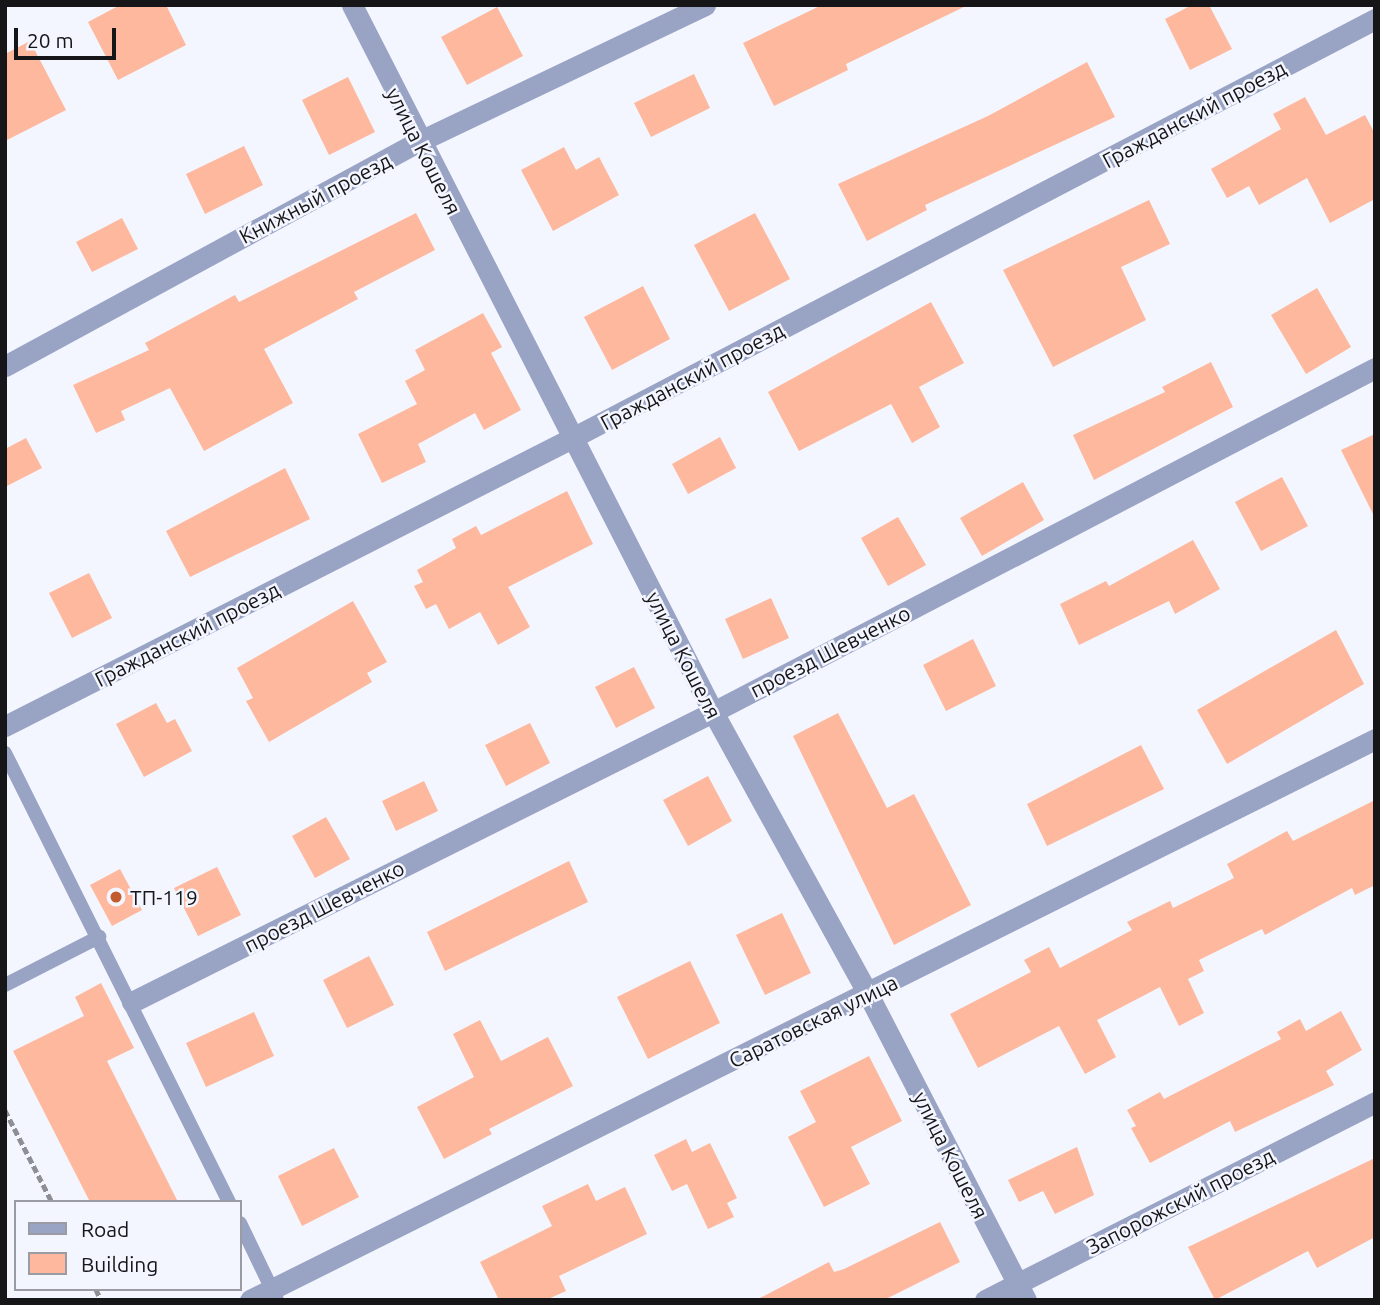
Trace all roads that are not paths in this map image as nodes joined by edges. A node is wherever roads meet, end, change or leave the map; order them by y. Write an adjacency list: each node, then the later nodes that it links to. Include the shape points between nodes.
1 (352, 5): 4 (street, улица Кошеля)
2 (705, 5): 4 (street, Книжный проезд)
3 (1375, 19): 7 (street, Гражданский проезд)
4 (418, 142): 5 (street, Книжный проезд); 7 (street, улица Кошеля)
5 (5, 366)
6 (1375, 368): 8 (street, проезд Шевченко)
7 (574, 437): 8 (street, улица Кошеля); 9 (street, Гражданский проезд)
8 (713, 712): 14 (street, улица Кошеля); 15 (street, проезд Шевченко)
9 (5, 726)
10 (1375, 739): 14 (street, Саратовская улица)
11 (5, 753): 12 (lane)
12 (99, 937): 13 (lane); 15 (lane)
13 (5, 985)
14 (868, 994): 19 (street, улица Кошеля); 20 (street, Саратовская улица)
15 (132, 1002): 17 (lane)
16 (1375, 1102): 19 (street, Запорожский проезд)
17 (228, 1200)
18 (242, 1227): 20 (lane)
19 (1022, 1292): 22 (street, Запорожский проезд)
20 (275, 1294): 21 (street, Саратовская улица)
21 (250, 1300)
22 (985, 1300)

